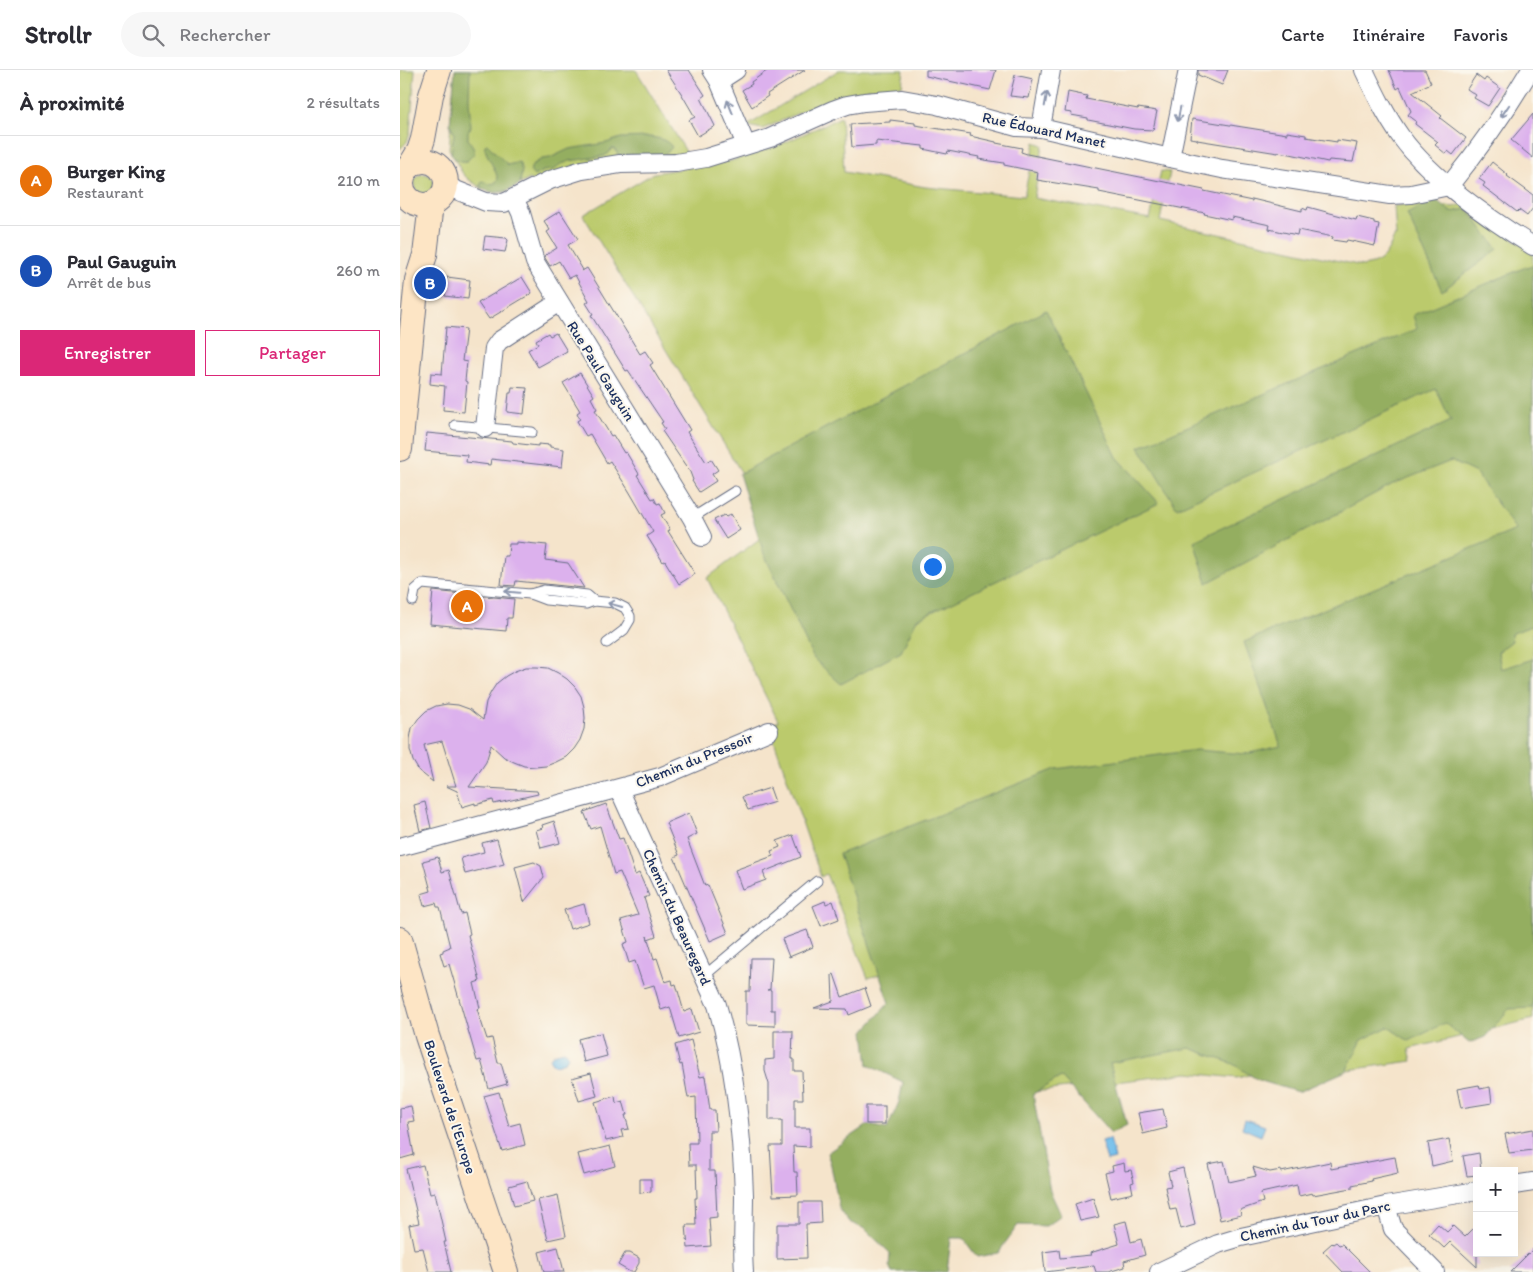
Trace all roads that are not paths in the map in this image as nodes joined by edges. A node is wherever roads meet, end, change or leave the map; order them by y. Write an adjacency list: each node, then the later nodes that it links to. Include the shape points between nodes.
1 (439, 70): 11 (main road, via 438,134)
2 (736, 70): 7 (street)
3 (1051, 70): 8 (street, one-way to 3)
4 (1188, 70): 10 (street, one-way to 10)
5 (1364, 70): 12 (street, via 1386,116 1401,137)
6 (1530, 70): 12 (street, one-way to 12, via 1482,144)
7 (716, 75): 9 (street, one-way to 7)
8 (1041, 128): 9 (street, Rue Édouard Manet, via 1017,127 918,101 883,100 847,105); 10 (street, Rue Édouard Manet)
9 (746, 146): 13 (street, Rue Édouard Manet, via 676,163 620,164 582,170 550,180)
10 (1170, 158): 12 (street, Rue Édouard Manet, via 1390,195)
11 (420, 185): 13 (street, Rue Édouard Manet, via 486,202 501,203); 19 (main road, via 425,255 417,280)
12 (1449, 186): 14 (street)
13 (514, 198): 15 (street, Rue Paul Gauguin, via 535,262)
14 (1533, 246)
15 (559, 302): 17 (street, via 498,342 494,348); 21 (street, Rue Paul Gauguin)
16 (455, 425): 17 (lane)
17 (485, 428): 18 (lane)
18 (532, 432)
19 (400, 449)
20 (735, 491): 21 (lane)
21 (692, 518): 22 (street, Rue Paul Gauguin)
22 (702, 537)
23 (413, 601): 24 (lane, one-way to 23, via 624,630 630,616 620,605 594,600 587,595 544,590 530,594 422,584 415,590)
24 (608, 643)
25 (769, 731): 26 (street, Chemin du Pressoir, via 660,777)
26 (619, 789): 27 (street); 30 (street, Chemin du Beauregard)
27 (400, 847)
28 (817, 881): 30 (lane)
29 (400, 939): 35 (main road, Boulevard de l'Europe, via 427,1036)
30 (704, 976): 36 (street, Chemin du Beauregard, via 726,1034 736,1091 741,1134)
31 (1533, 1182): 32 (street)
32 (1518, 1184)
33 (1473, 1192): 34 (street, Chemin du Tour du Parc)
34 (1386, 1206): 37 (street, Chemin du Tour du Parc, via 1233,1239 1202,1250); 38 (street, via 1393,1229)
35 (506, 1272)
36 (744, 1272)
37 (1159, 1272)
38 (1435, 1272)

